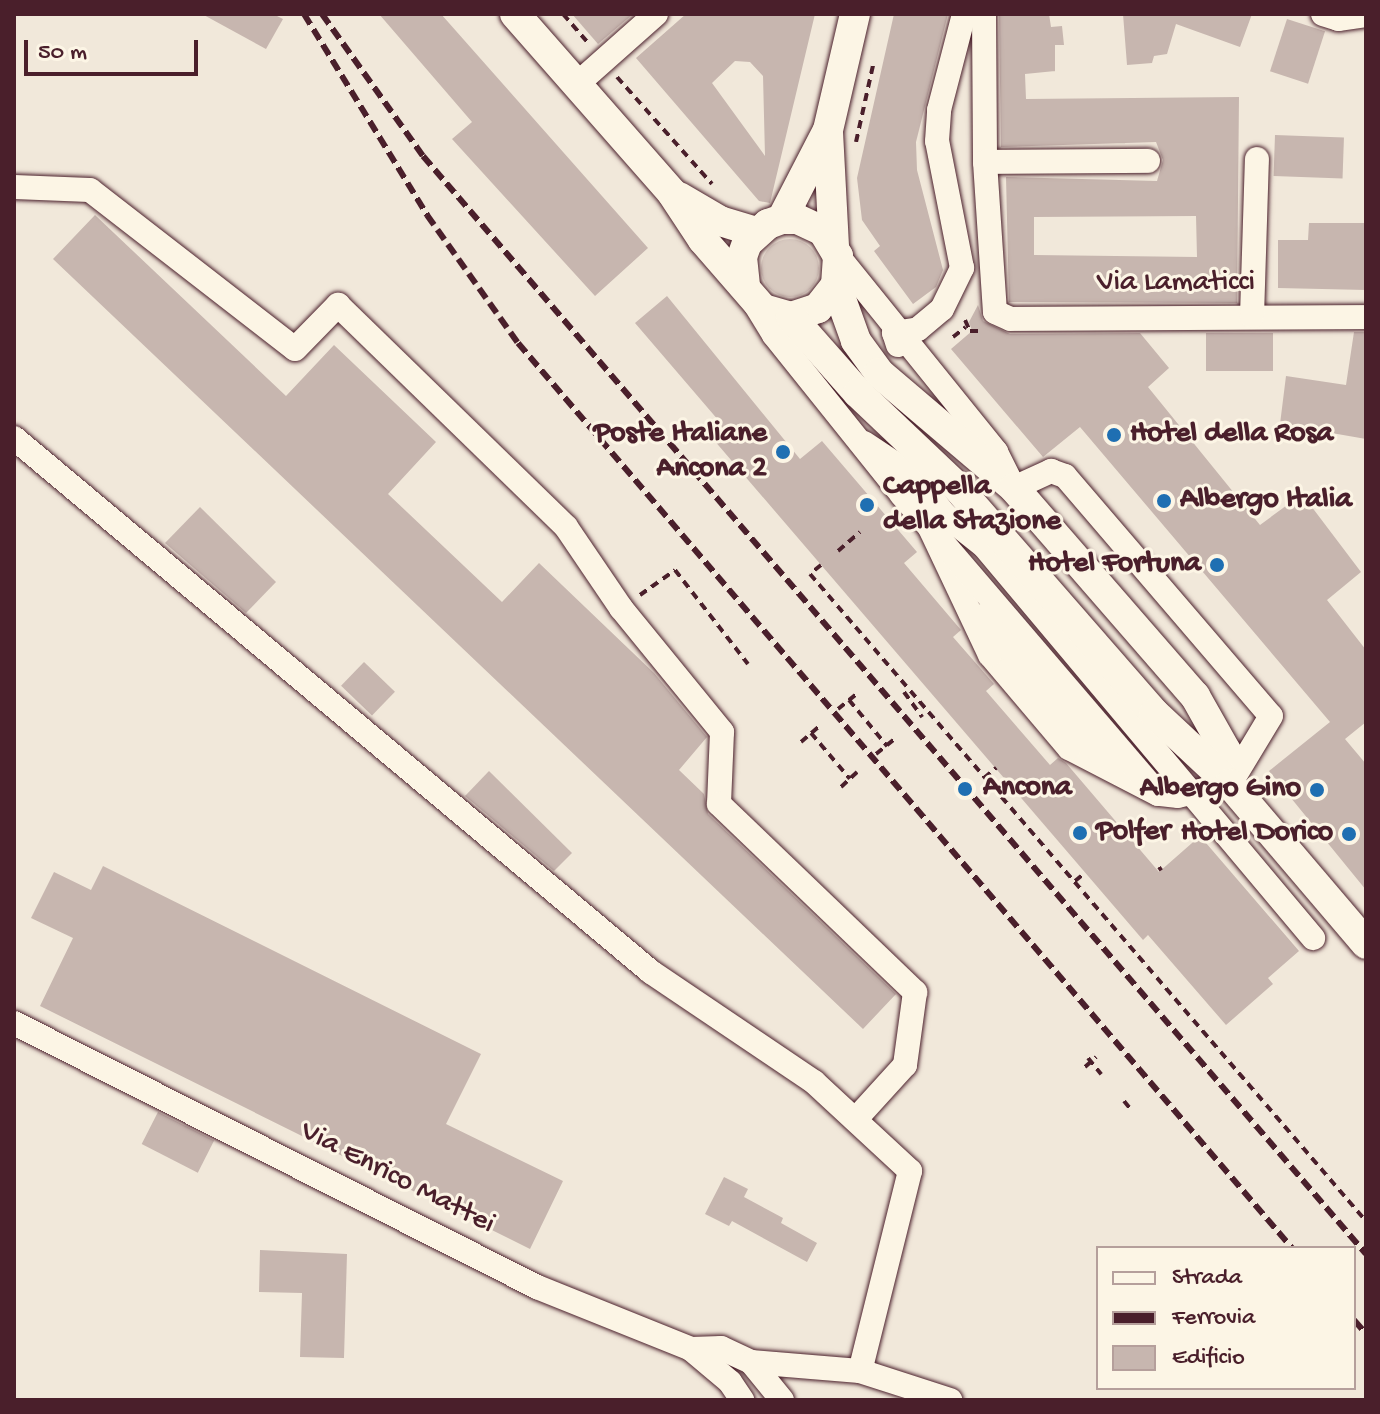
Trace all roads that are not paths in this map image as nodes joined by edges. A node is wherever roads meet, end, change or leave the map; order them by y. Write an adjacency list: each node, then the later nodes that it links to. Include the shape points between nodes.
1 (515, 14): 8 (main road)
2 (656, 14): 8 (street)
3 (855, 14): 9 (main road)
4 (964, 14): 21 (street, via 939,110 937,141 962,268 942,309 918,329)
5 (984, 14): 12 (street)
6 (1323, 14): 7 (street, via 1338,19)
7 (1366, 15)
8 (576, 85): 14 (main road)
9 (828, 130): 15 (main road); 16 (main road)
10 (1257, 159): 18 (street)
11 (1148, 161): 12 (street)
12 (985, 162): 18 (street, Via Lamaticci, via 992,305 1011,319)
13 (14, 187): 35 (street, via 90,190 295,349 338,305 566,527 621,608 722,732 719,804 915,992 905,1065)
14 (672, 193): 15 (main road, via 720,221); 17 (main road, via 703,240)
15 (769, 226): 16 (main road, via 811,223); 17 (main road, via 742,257)
16 (836, 262): 19 (main road, via 818,308); 21 (street); 23 (main road, via 865,356)
17 (749, 292): 19 (main road, via 776,315); 25 (street, via 774,335 864,443)
18 (1252, 316): 20 (street, Via Lamaticci)
19 (791, 317): 25 (main road, via 858,393)
20 (1366, 317)
21 (894, 333): 23 (street, via 908,368); 24 (street, via 996,452)
22 (14, 438): 35 (street, via 651,972 814,1082)
23 (957, 442): 24 (main road)
24 (1014, 488): 29 (main road, via 1206,711 1229,758); 29 (street, via 1051,471 1065,476 1271,716)
25 (947, 514): 26 (street); 27 (street); 29 (main road); 31 (street, via 984,546)
26 (966, 599): 27 (street); 28 (street, via 990,655 1069,748)
27 (1054, 686): 28 (street); 30 (street)
28 (1121, 777): 30 (street)
29 (1230, 784): 31 (street); 33 (main road)
30 (1158, 794): 31 (street)
31 (1193, 794): 32 (street)
32 (1313, 938)
33 (1366, 944)
34 (14, 1023): 36 (street, Via Enrico Mattei, via 537,1287)
35 (855, 1120): 38 (street, via 910,1171)
36 (691, 1349): 37 (street, via 721,1348); 39 (street, Via Enrico Mattei, via 730,1382)
37 (751, 1362): 38 (street); 40 (street)
38 (860, 1371): 41 (street)
39 (742, 1400)
40 (782, 1400)
41 (950, 1400)

